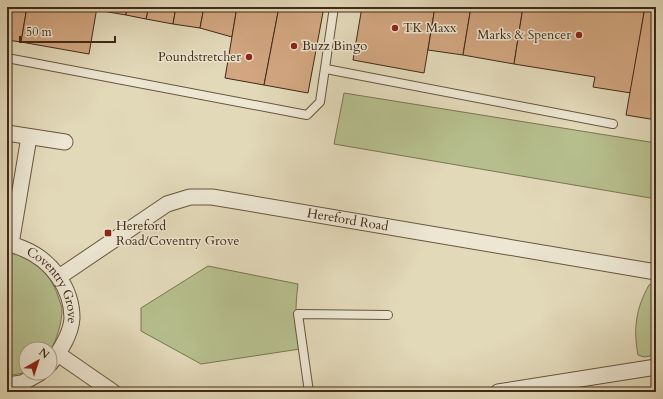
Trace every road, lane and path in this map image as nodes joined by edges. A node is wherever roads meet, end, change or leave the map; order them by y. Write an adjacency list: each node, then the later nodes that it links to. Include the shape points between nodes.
1 (334, 7): 3 (lane)
2 (7, 58): 3 (lane, via 307,115 320,102)
3 (326, 69): 4 (lane)
4 (613, 124)
5 (7, 134): 6 (street)
6 (29, 137): 7 (street); 8 (street)
7 (65, 142)
8 (9, 244): 10 (street, Coventry Grove, via 33,252 48,263)
9 (656, 272): 10 (street, Hereford Road, via 220,199 190,197 167,204)
10 (59, 277): 12 (street, Coventry Grove, via 70,298 72,318 68,336)
11 (388, 315): 18 (lane, via 298,314)
12 (58, 352)
13 (58, 361): 17 (street)
14 (656, 367): 19 (street)
15 (26, 381): 16 (street)
16 (10, 388)
17 (113, 392)
18 (309, 392)
19 (498, 392)

